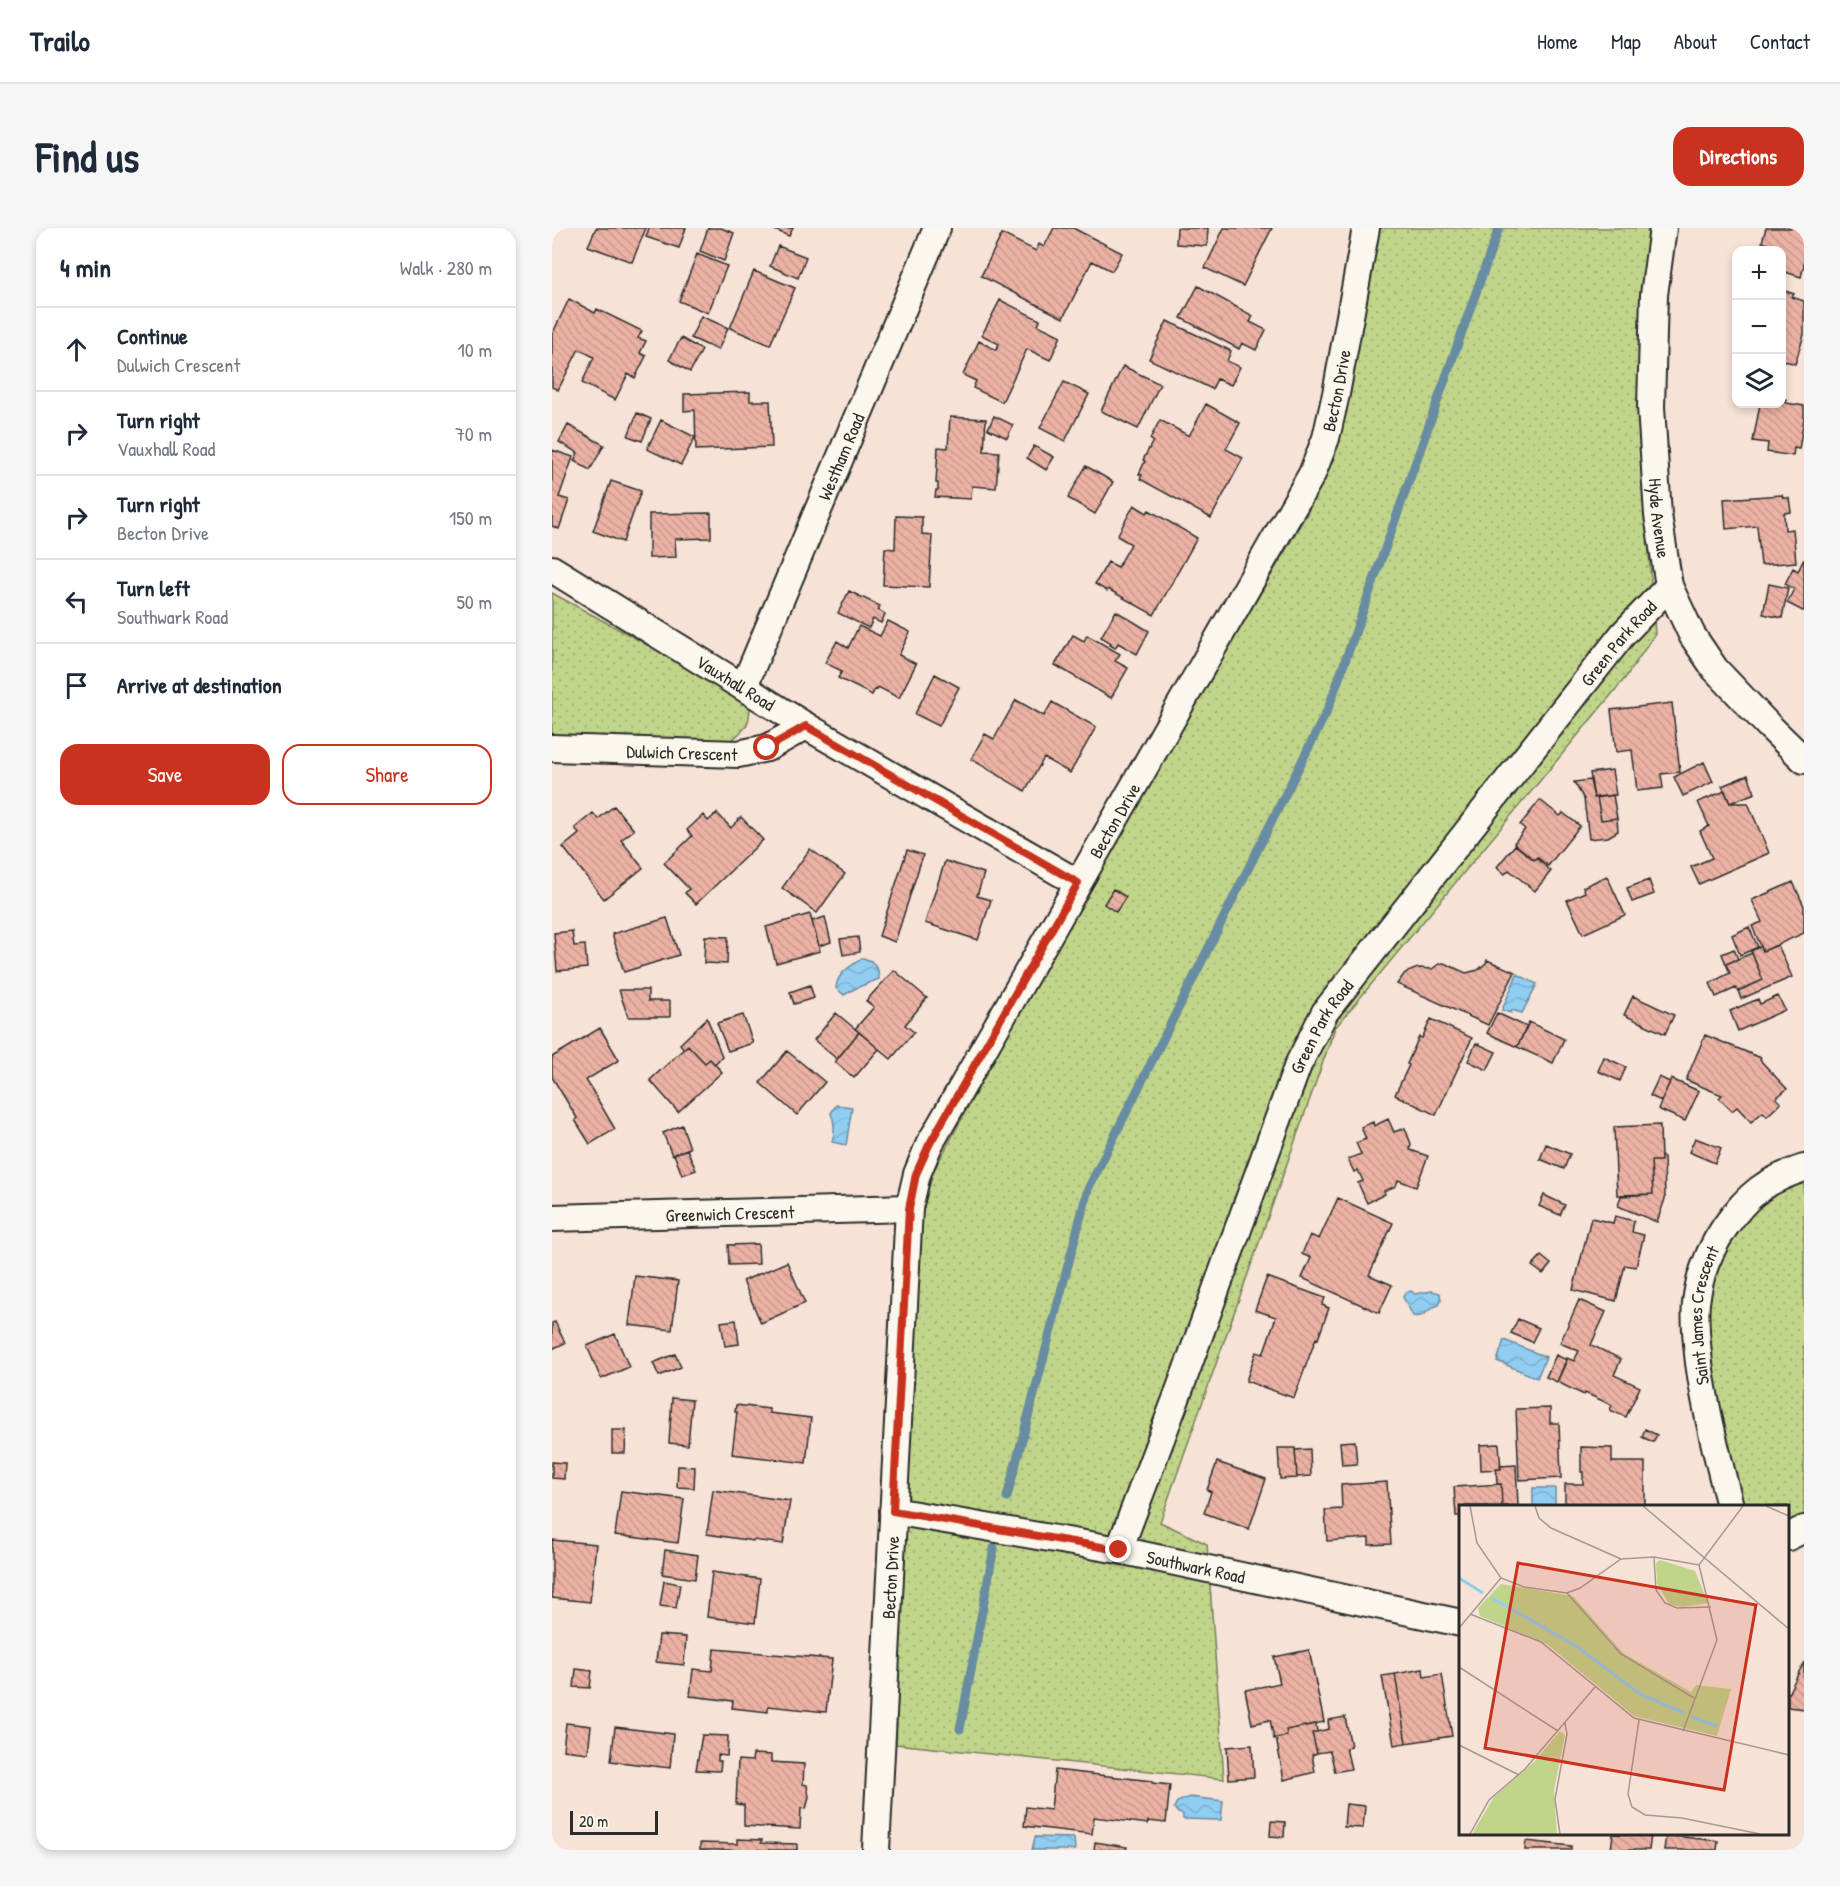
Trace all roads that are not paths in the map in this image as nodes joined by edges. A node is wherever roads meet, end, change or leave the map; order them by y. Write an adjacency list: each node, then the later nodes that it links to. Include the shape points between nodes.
1 (937, 228): 6 (street, Westham Road)
2 (1366, 228): 10 (street, Becton Drive, via 1326,438 1312,474)
3 (1663, 228): 5 (street, Hyde Avenue, via 1654,295 1651,407)
4 (552, 569): 6 (street, Vauxhall Road)
5 (1669, 586): 9 (street, Hyde Avenue, via 1692,635 1715,669); 18 (street, Green Park Road, via 1623,634 1325,1012 1298,1065)
6 (744, 686): 7 (street, Vauxhall Road)
7 (806, 726): 8 (street, Dulwich Crescent, via 767,748 738,754); 10 (street, Vauxhall Road)
8 (552, 748)
9 (1804, 760)
10 (1078, 883): 12 (street, Becton Drive, via 929,1145 916,1174)
11 (1804, 1168): 14 (street, Saint James Crescent, via 1765,1185 1748,1197 1730,1219 1714,1243 1696,1303 1695,1333 1703,1391)
12 (909, 1209): 13 (street, Greenwich Crescent); 15 (street, Becton Drive)
13 (552, 1218)
14 (1730, 1505)
15 (893, 1511): 18 (street, Southwark Road); 20 (street, Becton Drive)
16 (1804, 1529): 17 (street)
17 (1789, 1536)
18 (1119, 1550): 19 (street, Southwark Road)
19 (1459, 1623)
20 (876, 1850)

